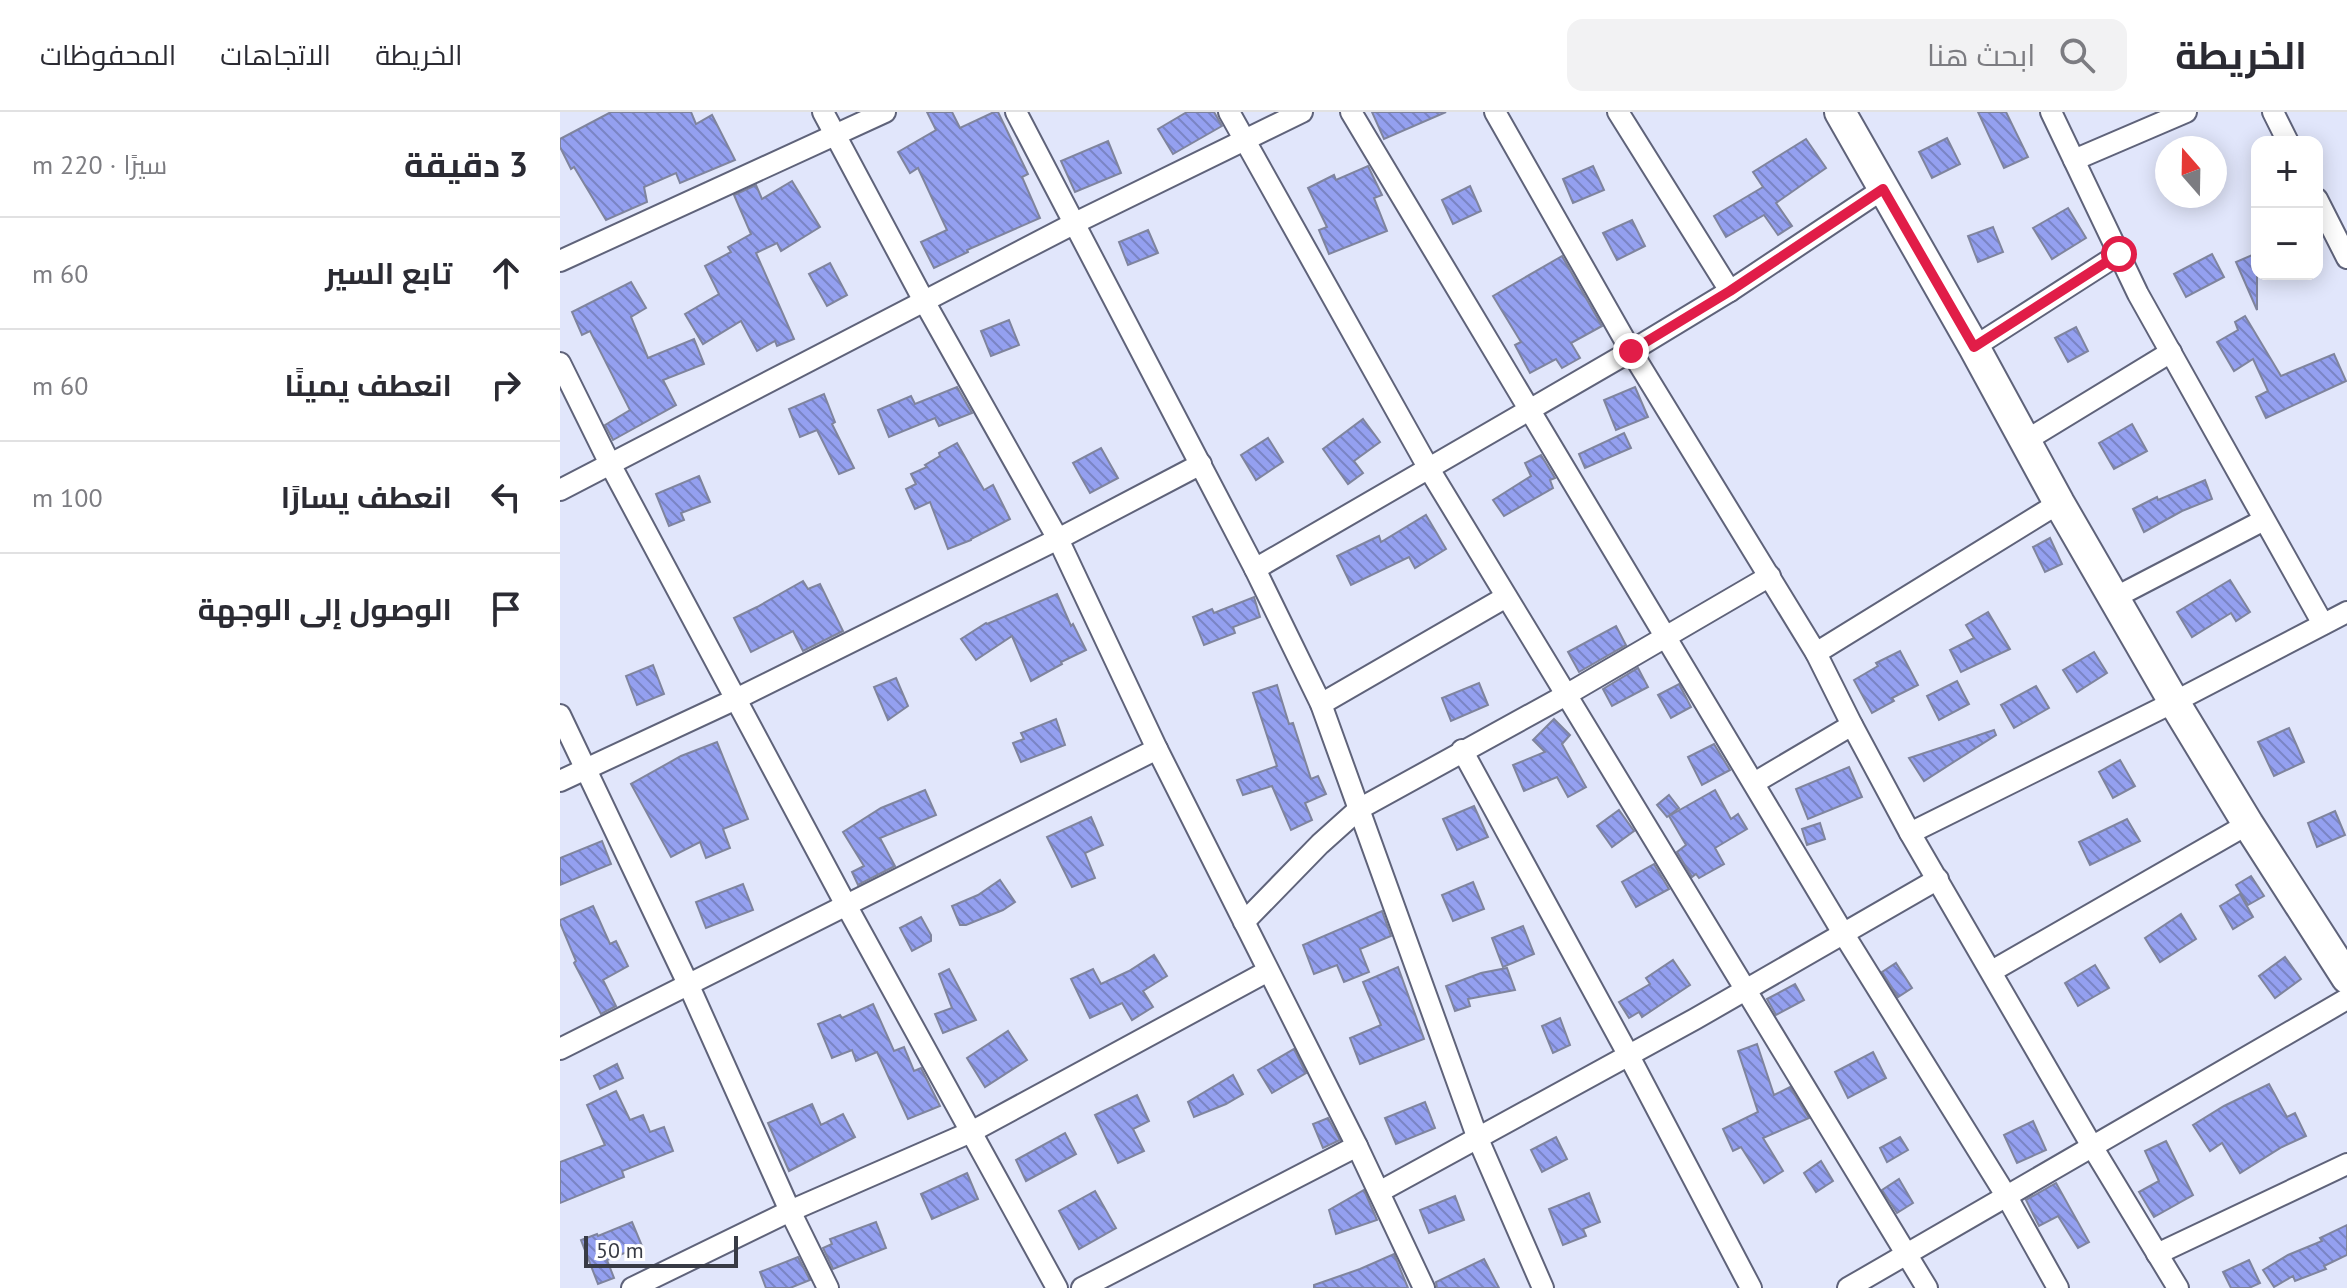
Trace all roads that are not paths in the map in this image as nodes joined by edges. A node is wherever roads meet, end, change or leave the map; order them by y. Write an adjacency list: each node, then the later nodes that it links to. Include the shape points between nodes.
1 (823, 112): 13 (street)
2 (885, 112): 13 (street)
3 (1016, 112): 19 (street)
4 (1229, 112): 15 (street)
5 (1302, 112): 15 (street)
6 (1351, 112): 29 (street)
7 (1495, 112): 26 (street)
8 (1618, 112): 23 (street)
9 (2051, 112): 16 (street)
10 (2186, 112): 16 (street)
11 (2273, 112): 14 (street)
12 (1849, 115): 17 (main road)
13 (836, 135): 22 (street); 24 (street)
14 (2285, 136)
15 (1243, 141): 19 (street); 33 (street)
16 (2074, 160): 20 (street)
17 (1883, 189): 23 (street); 25 (main road)
18 (2322, 208): 21 (street)
19 (1075, 223): 24 (street); 32 (street)
20 (2119, 254): 25 (street); 27 (street)
21 (2347, 258)
22 (560, 261)
23 (1730, 291): 26 (street)
24 (924, 301): 31 (street); 37 (street)
25 (1974, 347): 30 (main road)
26 (1631, 351): 29 (street); 39 (street)
27 (2171, 352): 30 (street); 36 (street)
28 (560, 363): 31 (street)
29 (1530, 409): 33 (street); 44 (street)
30 (2025, 441): 35 (main road)
31 (610, 464): 34 (street); 47 (street)
32 (1201, 464): 37 (street); 38 (street)
33 (1429, 469): 38 (street); 40 (street)
34 (560, 490)
35 (2059, 503): 41 (main road); 45 (street)
36 (2264, 520): 41 (street); 43 (street)
37 (1058, 539): 47 (street); 52 (street)
38 (1255, 569): 49 (street)
39 (1770, 576): 44 (street); 45 (street)
40 (1506, 597): 46 (street); 49 (street)
41 (2114, 598): 48 (main road)
42 (2347, 612): 43 (street)
43 (2323, 624): 48 (street)
44 (1667, 636): 46 (street); 56 (street)
45 (1816, 653): 51 (street)
46 (1566, 695): 53 (street); 68 (street)
47 (736, 699): 54 (street); 61 (street)
48 (2174, 702): 58 (main road); 59 (street)
49 (1321, 704): 57 (street)
50 (560, 715): 54 (street)
51 (1852, 725): 56 (street); 59 (street)
52 (1157, 749): 61 (street); 62 (street)
53 (1462, 750): 57 (street); 71 (street)
54 (586, 768): 55 (street); 67 (street)
55 (560, 781)
56 (1754, 783): 63 (street)
57 (1359, 809): 62 (street); 73 (street)
58 (2248, 824): 65 (street); 66 (main road)
59 (1910, 833): 60 (street)
60 (1938, 879): 63 (street); 65 (street)
61 (846, 905): 67 (street); 72 (street)
62 (1244, 922): 64 (street)
63 (1843, 933): 68 (street); 78 (street)
64 (1268, 971): 72 (street); 74 (street)
65 (1992, 971): 75 (street)
66 (2347, 978)
67 (689, 986): 70 (street); 79 (street)
68 (1746, 991): 71 (street); 80 (street)
69 (2347, 999): 75 (street)
70 (560, 1049)
71 (1629, 1056): 73 (street); 88 (street)
72 (971, 1132): 79 (street); 84 (street)
73 (1478, 1139): 77 (street); 87 (street)
74 (1357, 1146): 77 (street); 85 (street)
75 (2093, 1148): 78 (street); 81 (street)
76 (2347, 1164): 81 (street)
77 (1379, 1192): 86 (street)
78 (2007, 1197): 80 (street); 91 (street)
79 (790, 1211): 82 (street); 83 (street)
80 (1907, 1254): 89 (street); 90 (street)
81 (2157, 1254): 92 (street)
82 (632, 1288)
83 (828, 1288)
84 (1057, 1288)
85 (1082, 1288)
86 (1424, 1288)
87 (1543, 1288)
88 (1751, 1288)
89 (1848, 1288)
90 (1927, 1288)
91 (2058, 1288)
92 (2178, 1288)

